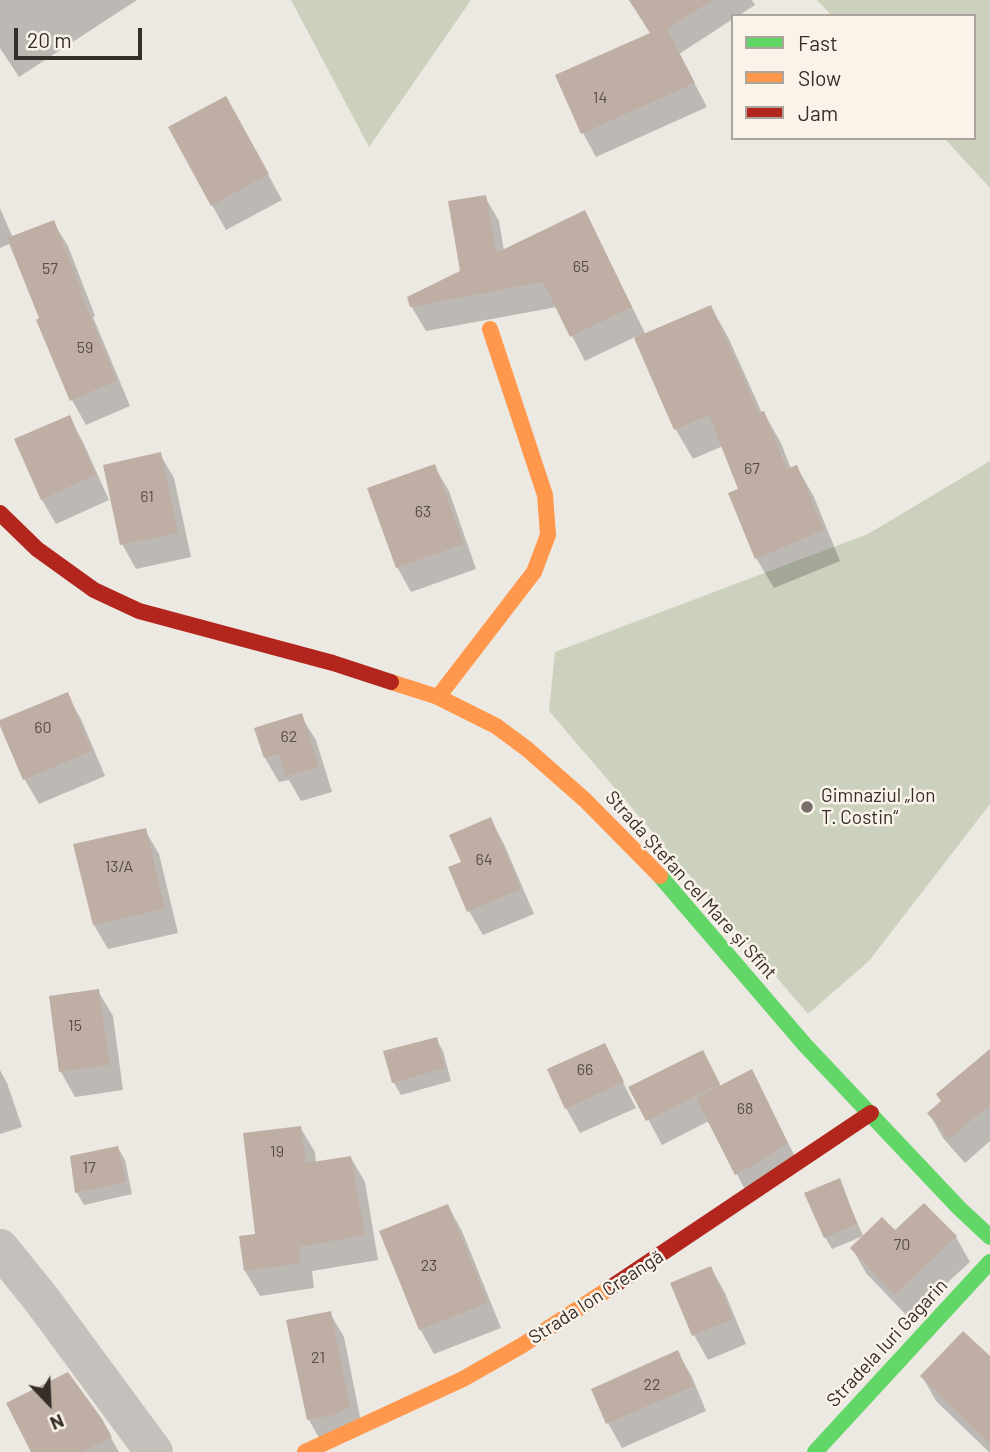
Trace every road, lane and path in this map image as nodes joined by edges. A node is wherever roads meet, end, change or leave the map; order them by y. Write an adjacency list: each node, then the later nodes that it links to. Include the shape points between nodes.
1 (490, 329): 3 (street, via 544,495 548,535 534,572)
2 (0, 513): 3 (street, Strada Ștefan cel Mare și Sfînt, via 37,549 94,590 139,611 333,663)
3 (438, 697): 4 (street, Strada Ștefan cel Mare și Sfînt, via 496,726 585,800 645,859)
4 (871, 1113): 5 (street, Strada Ștefan cel Mare și Sfînt); 9 (street, Strada Ion Creangă, via 521,1346 463,1379)
5 (990, 1237)
6 (1, 1252): 8 (street)
7 (990, 1262): 10 (street, Stradela Iuri Gagarin)
8 (154, 1452)
9 (305, 1452)
10 (815, 1452)

